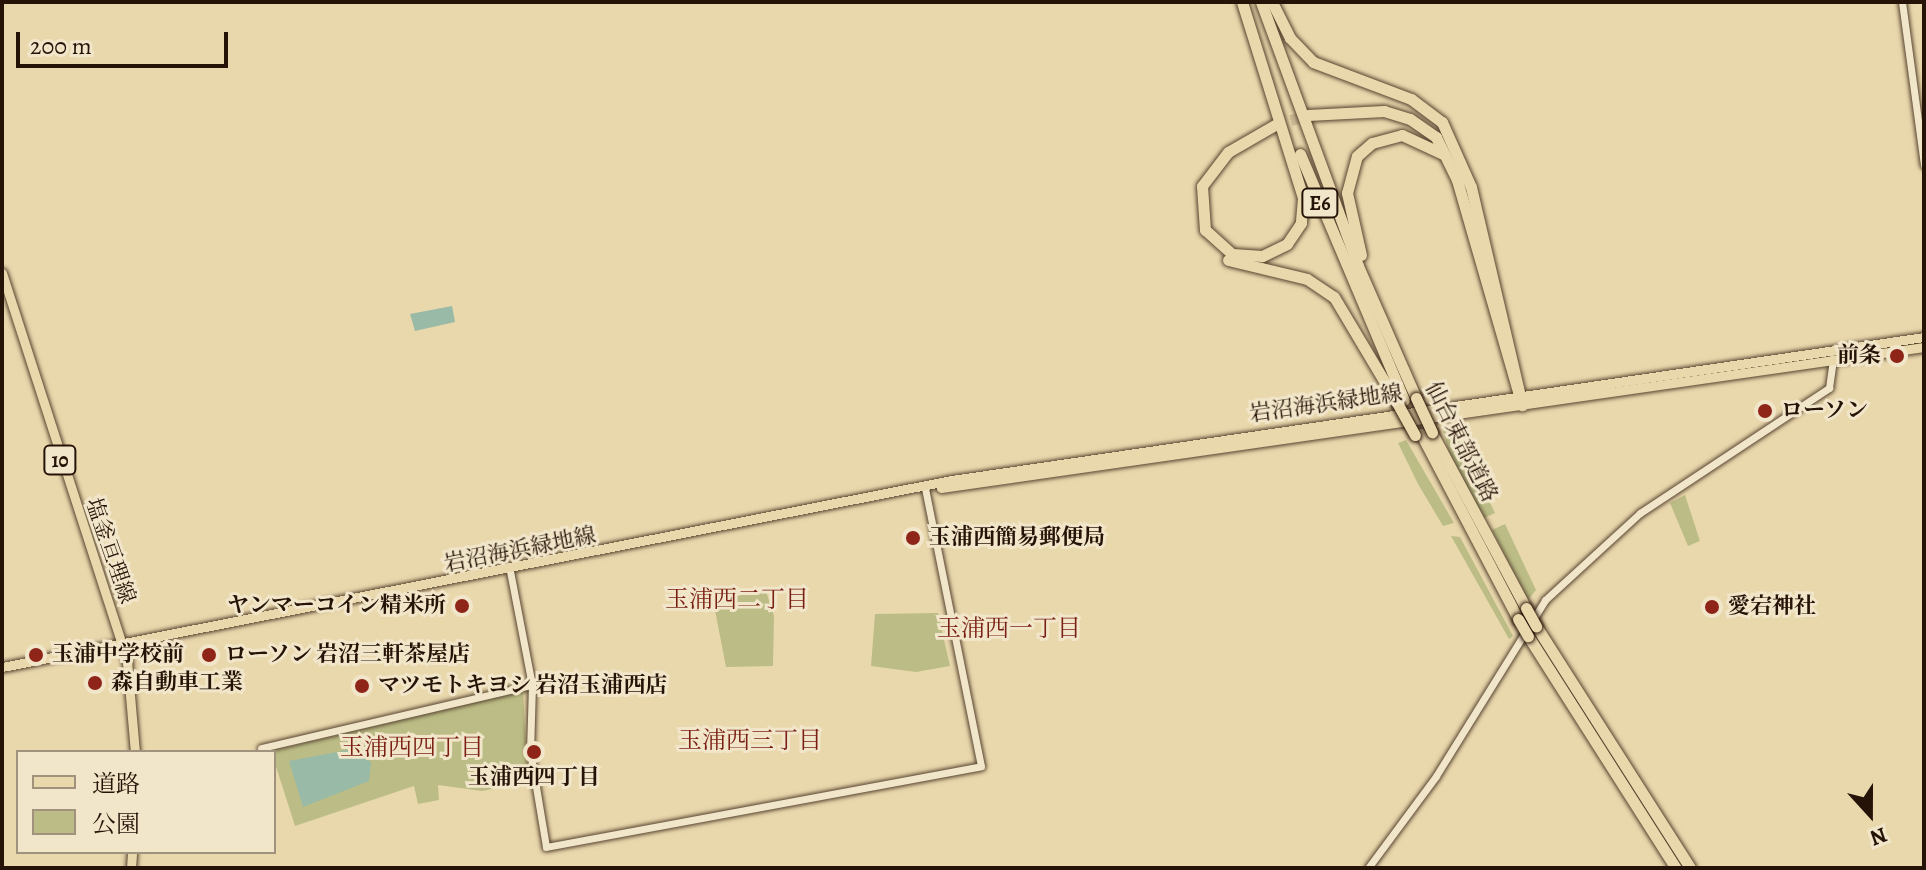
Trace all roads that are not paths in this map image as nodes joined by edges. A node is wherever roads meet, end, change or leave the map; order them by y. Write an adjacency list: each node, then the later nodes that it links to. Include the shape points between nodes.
1 (1244, 2): 13 (highway, 仙台東部道路 / E6, via 1304,162); 13 (highway, via 1303,198 1301,223 1287,244 1262,256 1232,254 1205,230 1202,186 1228,152 1274,122 1233,140 1202,170 1192,195 1196,228 1228,260 1307,279 1334,297)
2 (1261, 2): 13 (highway, 仙台東部道路 / E6)
3 (1272, 2): 5 (highway, via 1290,38 1313,62 1411,99 1437,116)
4 (1902, 2): 7 (street)
5 (1448, 134): 6 (highway, via 1385,105 1306,111 1355,109 1400,115 1436,137); 12 (highway, via 1471,187)
6 (1448, 157): 12 (highway); 13 (highway, via 1421,139 1390,136 1364,149 1347,183 1355,235)
7 (1924, 165)
8 (2, 273): 17 (main road, 塩釜亘理線 / 10)
9 (1924, 337): 11 (main road, 岩沼海浜緑地線)
10 (1924, 347): 11 (main road, 岩沼海浜緑地線)
11 (1832, 355): 12 (main road, 岩沼海浜緑地線); 24 (street, via 1829,388 1640,513 1545,600 1436,776)
12 (1520, 397): 15 (main road, 岩沼海浜緑地線)
13 (1405, 400): 14 (highway, 仙台東部道路 / E6)
14 (1423, 434): 22 (highway, 仙台東部道路 / E6, bridge); 22 (highway, 仙台東部道路 / E6, bridge, via 1453,501 1528,636)
15 (925, 489): 16 (main road, 岩沼海浜緑地線); 19 (street, via 981,766 546,847 530,751)
16 (510, 571): 17 (main road, 岩沼海浜緑地線); 19 (street)
17 (122, 645): 18 (main road, 岩沼海浜緑地線); 21 (main road, 塩釜亘理線 / 10)
18 (2, 667)
19 (532, 685): 20 (street)
20 (261, 748)
21 (135, 750)
22 (1661, 837): 23 (highway, 仙台東部道路 / E6)
23 (1682, 866)
24 (1368, 868)

